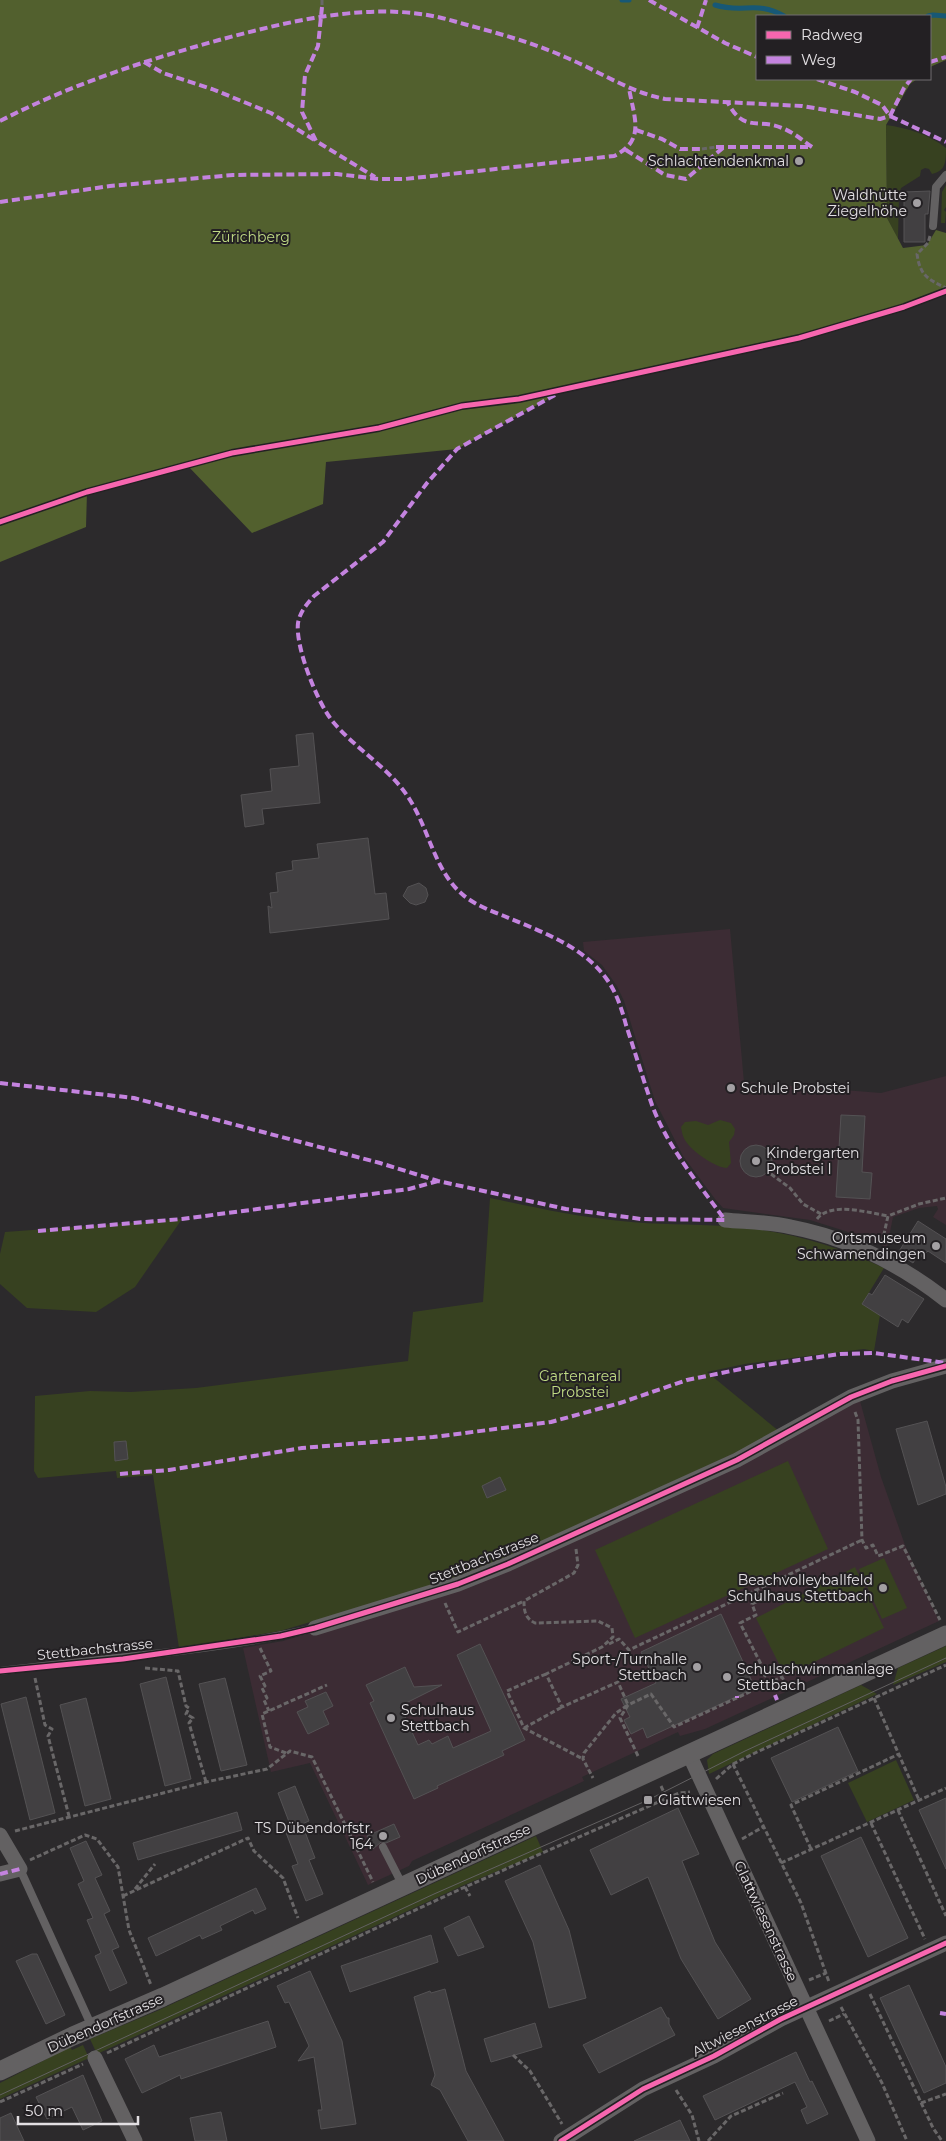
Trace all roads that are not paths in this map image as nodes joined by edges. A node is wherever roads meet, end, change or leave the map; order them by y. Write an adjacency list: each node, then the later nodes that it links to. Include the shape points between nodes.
1 (946, 175): 2 (lane, via 936,187)
2 (933, 226)
3 (725, 1220): 4 (street, via 790,1226 838,1239 897,1266)
4 (946, 1300)
5 (946, 1366): 6 (street, Stettbachstrasse, via 851,1397 737,1460 508,1564)
6 (315, 1628): 8 (lane, Stettbachstrasse, via 123,1659)
7 (944, 1629): 9 (street, Dübendorfstrasse)
8 (0, 1671)
9 (689, 1754): 14 (street, Dübendorfstrasse); 16 (street, Glattwiesenstrasse)
10 (0, 1835): 12 (street)
11 (383, 1847): 14 (lane)
12 (19, 1867): 13 (street); 17 (lane)
13 (0, 1874)
14 (403, 1886): 17 (street, Dübendorfstrasse)
15 (946, 1943): 16 (street, Altwiesenstrasse)
16 (806, 2008): 20 (street, Altwiesenstrasse, via 643,2090); 22 (street, Glattwiesenstrasse)
17 (92, 2027): 19 (street, Dübendorfstrasse)
18 (95, 2058): 21 (street)
19 (0, 2071)
20 (563, 2135)
21 (135, 2141)
22 (868, 2141)

